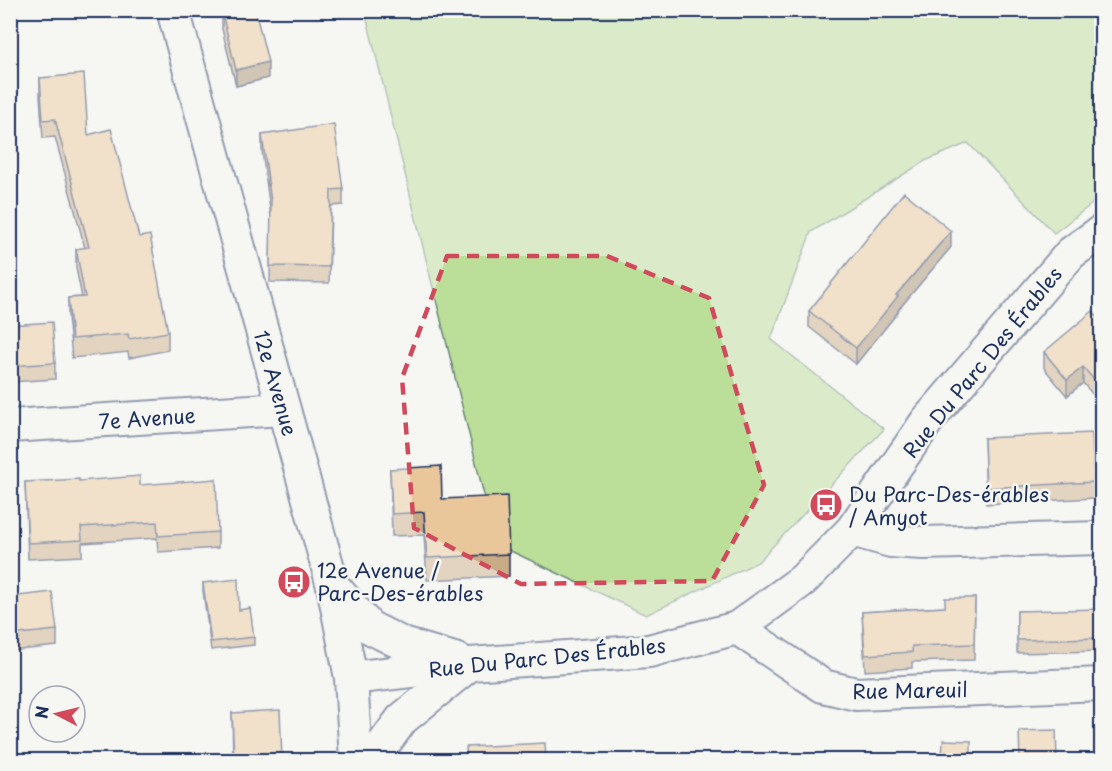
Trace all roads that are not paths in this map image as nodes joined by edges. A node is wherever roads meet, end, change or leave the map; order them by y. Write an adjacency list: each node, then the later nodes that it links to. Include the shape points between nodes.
1 (173, 10): 3 (street, 12e Avenue)
2 (1101, 231): 5 (street, Rue Du Parc Des Érables, via 1071,253 927,421)
3 (283, 409): 4 (street, 7e Avenue); 7 (street, 12e Avenue)
4 (10, 426)
5 (852, 530): 6 (street, via 891,541 923,543); 8 (street, Rue Du Parc Des Érables, via 803,580)
6 (1101, 538)
7 (333, 586): 9 (street, via 369,627 403,644); 10 (street, 12e Avenue)
8 (737, 628): 9 (street, Rue Du Parc Des Érables, via 649,651); 11 (street, Rue Mareuil, via 823,686 856,694)
9 (470, 664): 10 (street, Rue Du Parc Des Érables); 13 (street, via 402,719)
10 (351, 678): 12 (street, 12e Avenue)
11 (1101, 684)
12 (356, 760)
13 (372, 760)

